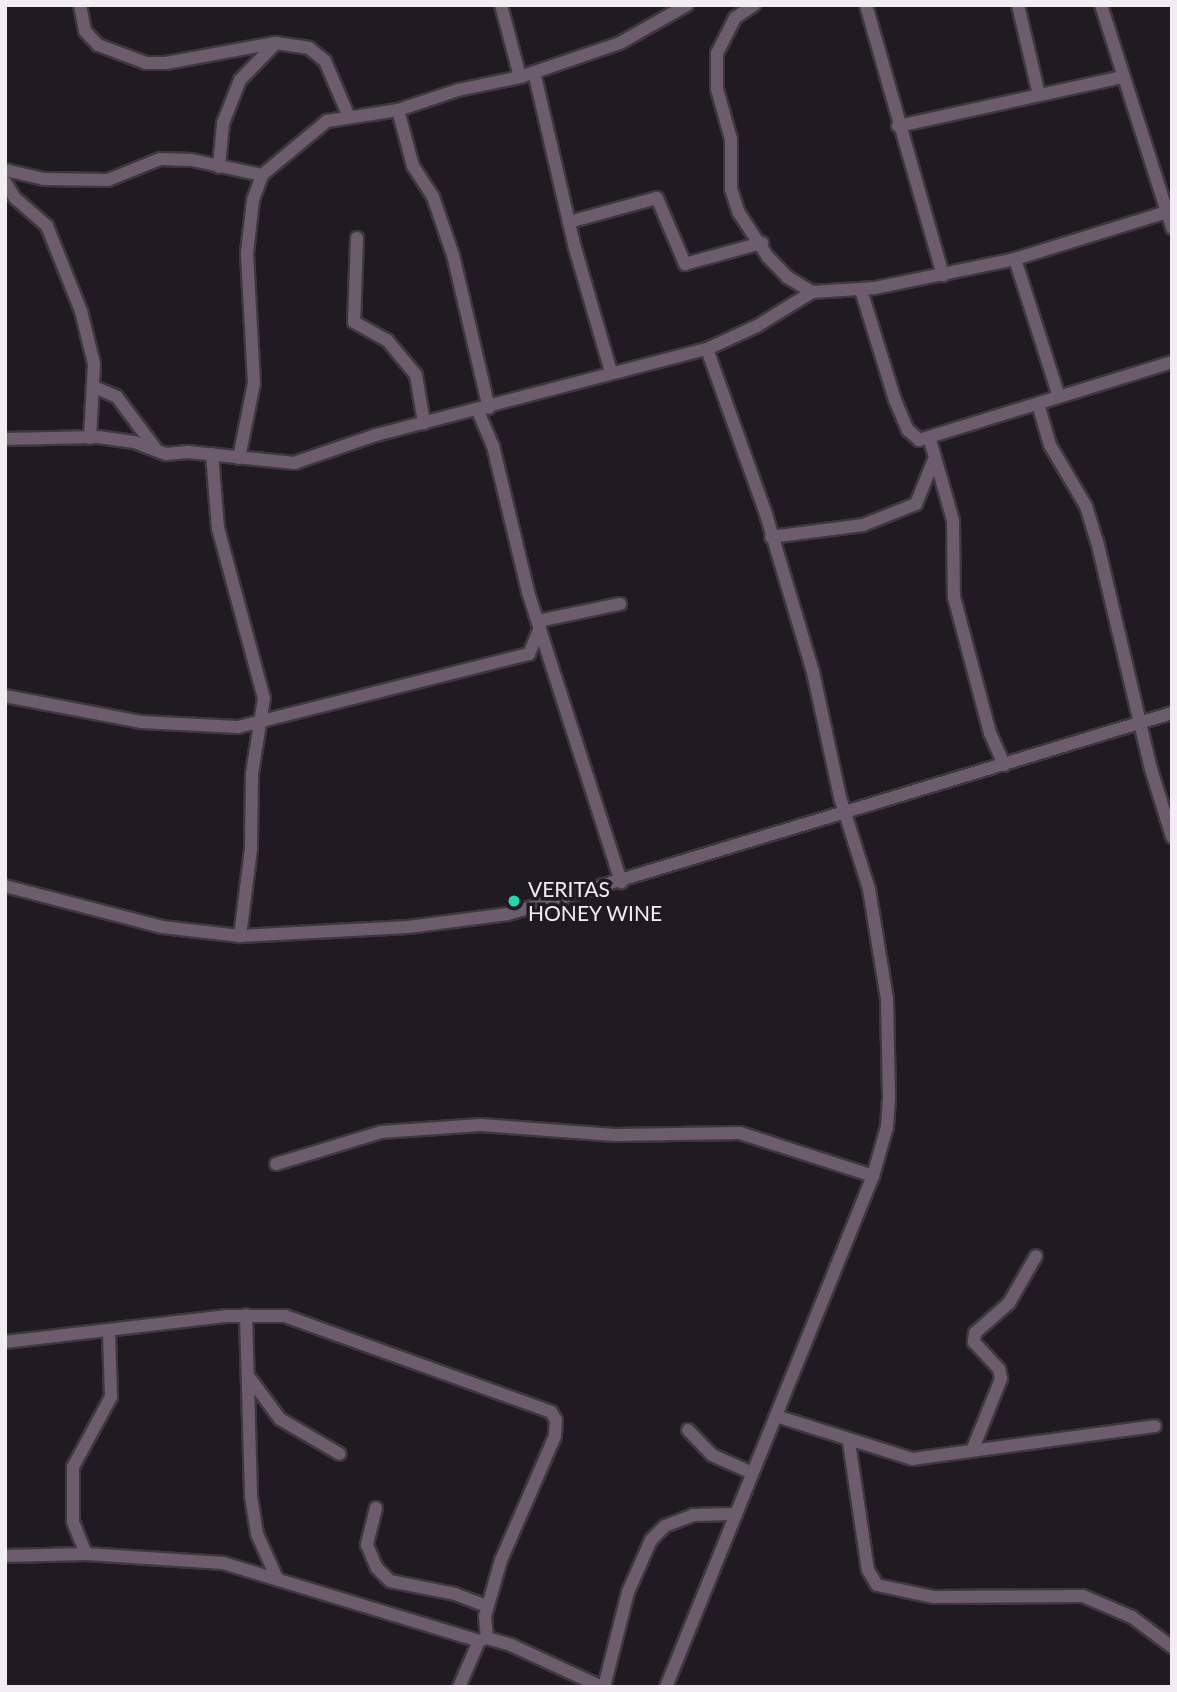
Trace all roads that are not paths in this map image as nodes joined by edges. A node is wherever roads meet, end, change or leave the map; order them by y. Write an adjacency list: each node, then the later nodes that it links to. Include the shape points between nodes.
1 (80, 5): 8 (street, via 85,31 98,45 146,63)
2 (502, 5): 10 (street)
3 (687, 5): 9 (street, via 620,43)
4 (754, 5): 24 (street, via 735,18 724,36 716,75 731,139 730,189 739,213)
5 (866, 5): 15 (street)
6 (1018, 5): 12 (street)
7 (1101, 5): 11 (street)
8 (276, 43): 14 (street, via 317,52); 16 (street, via 240,80 223,123)
9 (534, 72): 10 (street); 21 (street)
10 (520, 77): 13 (street, via 458,90)
11 (1123, 77): 12 (street); 20 (street)
12 (1039, 95): 15 (street)
13 (398, 110): 14 (street); 35 (street, via 413,166 433,197 453,255)
14 (349, 117): 18 (street, via 327,121)
15 (898, 126): 26 (street)
16 (219, 167): 17 (street, via 192,160 150,160 120,177 91,181); 18 (street)
17 (5, 170)
18 (262, 175): 42 (street, via 253,200 247,253 254,383)
19 (5, 182): 32 (street, via 15,198 41,217 57,248 90,341)
20 (1167, 212): 22 (street); 25 (street)
21 (569, 222): 24 (street, via 657,198 685,264); 31 (street)
22 (1172, 228)
23 (357, 238): 36 (street, via 354,322 387,340 416,375)
24 (762, 243): 28 (street, via 778,268)
25 (1015, 259): 26 (street); 33 (street)
26 (943, 275): 27 (street)
27 (861, 290): 28 (street); 39 (street, via 901,415 915,439)
28 (812, 292): 29 (street, via 757,326)
29 (707, 349): 31 (street); 44 (street, via 737,426)
30 (1172, 362): 33 (street)
31 (611, 372): 35 (street)
32 (94, 387): 37 (street); 40 (street, via 117,397)
33 (1058, 394): 34 (street)
34 (1038, 404): 39 (street); 52 (street, via 1049,445 1086,506)
35 (483, 409): 36 (street); 46 (street)
36 (425, 423): 42 (street, via 294,463)
37 (90, 438): 38 (street); 40 (street, via 134,442)
38 (5, 439)
39 (930, 439): 43 (street)
40 (158, 452): 41 (street)
41 (212, 454): 42 (street); 51 (street, via 218,528 263,681)
42 (239, 458)
43 (933, 461): 44 (street, via 916,504 863,525); 53 (street, via 953,520 954,597 990,733)
44 (771, 537): 54 (street, via 813,672)
45 (620, 604): 46 (street)
46 (539, 625): 47 (street); 48 (street)
47 (529, 653): 48 (street); 51 (street)
48 (554, 663): 56 (street)
49 (5, 696): 51 (street, via 141,722 204,728 238,727)
50 (1172, 713): 52 (street)
51 (264, 718): 58 (street, via 254,757)
52 (1139, 722): 53 (street); 55 (street)
53 (1004, 765): 54 (street)
54 (847, 814): 56 (street); 60 (street, via 869,889 887,999 887,1126)
55 (1172, 837)
56 (621, 882): 58 (street, via 508,914 451,923)
57 (5, 886): 58 (street, via 162,927)
58 (240, 936)
59 (276, 1164): 60 (street, via 374,1133 481,1125 615,1135 740,1133)
60 (873, 1176): 66 (street)
61 (1036, 1256): 70 (street, via 1009,1303 975,1333 974,1342 999,1369 1001,1379)
62 (246, 1315): 63 (street); 65 (street); 78 (street, via 285,1316 338,1332 554,1416 552,1446 501,1560)
63 (109, 1332): 64 (street); 75 (street, via 111,1397 73,1467 73,1521)
64 (5, 1342)
65 (246, 1374): 71 (street, via 280,1419); 77 (street, via 251,1400 251,1496 257,1534)
66 (776, 1416): 69 (street); 72 (street)
67 (1154, 1426): 70 (street)
68 (688, 1430): 72 (street, via 712,1455)
69 (849, 1442): 70 (street, via 902,1458); 80 (street, via 867,1570 877,1585 933,1597 1083,1596 1132,1617)
70 (972, 1451)
71 (340, 1454)
72 (752, 1473): 74 (street)
73 (376, 1508): 78 (street, via 367,1545 377,1568 390,1581 455,1594)
74 (736, 1514): 82 (street, via 693,1515 665,1526 651,1540 628,1592); 83 (street)
75 (86, 1555): 76 (street); 77 (street, via 223,1563)
76 (5, 1556)
77 (276, 1576): 79 (street)
78 (487, 1606): 79 (street)
79 (483, 1640): 81 (street); 82 (street, via 511,1645)
80 (1172, 1647)
81 (458, 1687)
82 (603, 1687)
83 (666, 1687)

